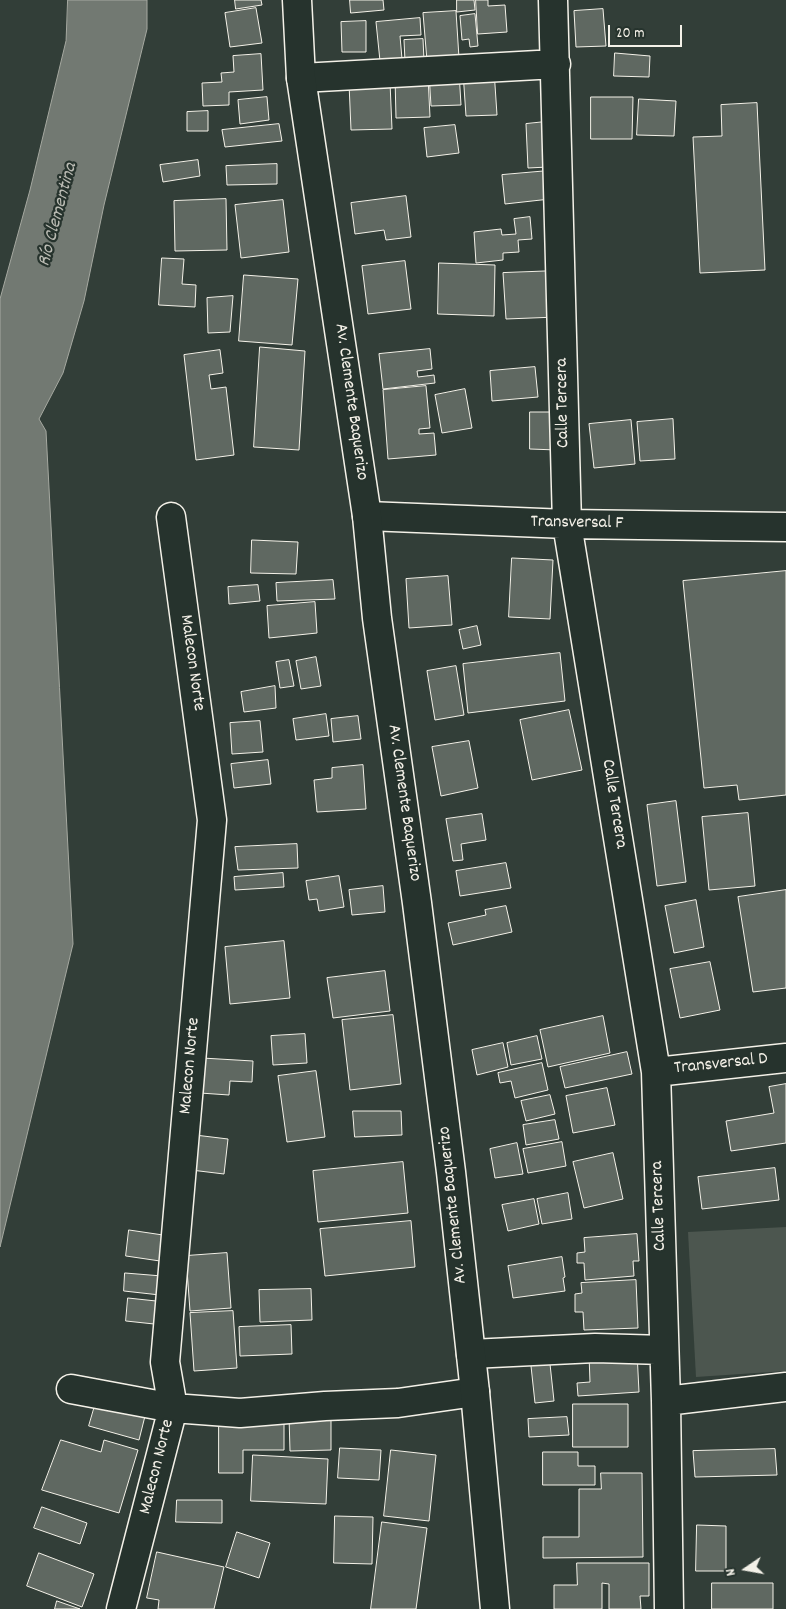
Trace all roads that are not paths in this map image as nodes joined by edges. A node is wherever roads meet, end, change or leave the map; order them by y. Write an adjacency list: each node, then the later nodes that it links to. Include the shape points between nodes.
1 (298, 0): 4 (main road, Av. Clemente Baquerizo)
2 (553, 0): 3 (main road, Calle Tercera)
3 (556, 64): 4 (main road); 7 (main road, Calle Tercera)
4 (301, 78): 5 (main road, Av. Clemente Baquerizo)
5 (368, 516): 7 (main road, Transversal F); 12 (main road, Av. Clemente Baquerizo, via 377,618 451,1172)
6 (171, 517): 17 (main road, Malecon Norte, via 212,820 164,1362)
7 (567, 524): 8 (main road, Transversal F); 10 (main road, Calle Tercera)
8 (786, 527)
9 (786, 1058): 10 (main road, Transversal D)
10 (656, 1072): 11 (main road, Calle Tercera)
11 (664, 1350): 12 (main road, via 595,1348); 16 (main road, Calle Tercera)
12 (470, 1354): 15 (main road, Av. Clemente Baquerizo)
13 (786, 1388): 16 (main road)
14 (71, 1389): 17 (main road)
15 (475, 1392): 17 (main road, via 398,1403 240,1413); 19 (main road, Av. Clemente Baquerizo)
16 (666, 1402): 20 (main road, Calle Tercera)
17 (173, 1408): 18 (main road, Malecon Norte)
18 (121, 1609)
19 (495, 1609)
20 (669, 1609)

